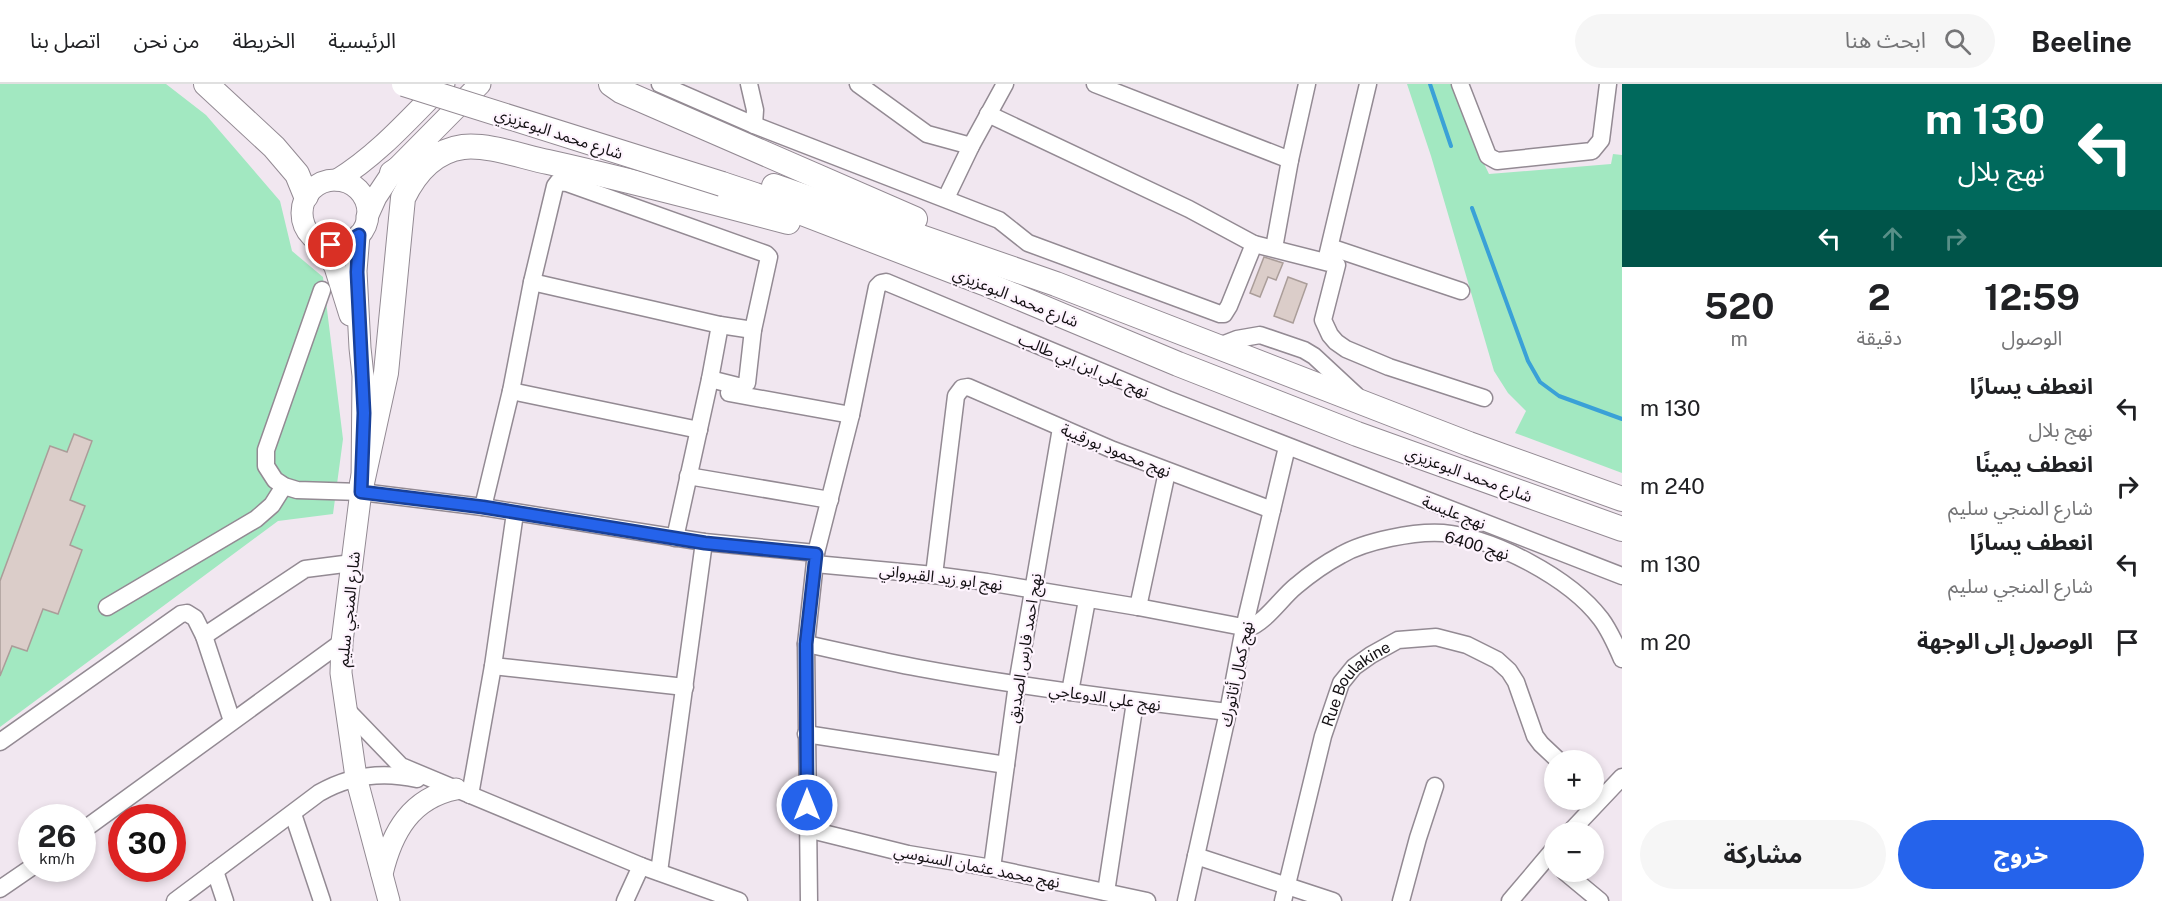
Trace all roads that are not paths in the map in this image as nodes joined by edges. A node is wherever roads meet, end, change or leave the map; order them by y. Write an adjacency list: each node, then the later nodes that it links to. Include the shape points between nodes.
1 (206, 84): 24 (highway, via 274,147 297,174)
2 (404, 84): 22 (highway, شارع محمد البوعزيزي, bridge)
3 (444, 84): 23 (main road, via 381,148)
4 (459, 84): 22 (highway, شارع محمد البوعزيزي)
5 (480, 84): 21 (main road, شارع المنجي سليم)
6 (611, 84): 33 (highway)
7 (660, 84): 17 (street)
8 (749, 84): 17 (street)
9 (858, 84): 18 (street, via 927,134)
10 (1005, 84): 16 (street)
11 (1095, 84): 19 (street)
12 (1307, 84): 19 (street)
13 (1460, 84): 14 (street, via 1488,156 1497,161 1592,151 1601,140)
14 (1608, 84)
15 (1362, 86): 30 (street)
16 (988, 114): 18 (street); 28 (street)
17 (754, 125): 25 (street)
18 (971, 146): 25 (street)
19 (1290, 160): 29 (street)
20 (588, 171): 21 (highway, via 505,142 465,138 430,147); 32 (highway, via 795,224); 49 (highway, via 482,147 464,147 436,158 412,180 403,198 386,373)
21 (392, 173): 26 (main road, شارع المنجي سليم)
22 (724, 177): 32 (highway, شارع محمد البوعزيزي, via 755,195); 33 (highway, شارع محمد البوعزيزي)
23 (337, 180): 24 (main road, via 319,184); 26 (main road, شارع المنجي سليم, via 347,182 363,196 367,206)
24 (306, 196): 27 (main road, شارع المنجي سليم, via 302,217 312,237)
25 (946, 198): 28 (street, via 999,220 1028,243 1220,314 1227,311)
26 (363, 226): 27 (main road, via 342,245); 38 (main road, شارع المنجي سليم, via 357,272)
27 (321, 242): 38 (main road, شارع المنجي سليم, via 335,267)
28 (1254, 244): 29 (street)
29 (1274, 248): 30 (street)
30 (1328, 254): 35 (street); 41 (street, via 1338,266 1323,320 1336,342 1389,367)
31 (532, 282): 36 (street); 37 (street, via 555,186 558,182 567,183 769,257); 40 (street)
32 (984, 283): 55 (highway, شارع محمد البوعزيزي, via 1357,434)
33 (1056, 284): 50 (highway, شارع محمد البوعزيزي)
34 (321, 290): 48 (street, via 266,450 266,466)
35 (1461, 291)
36 (720, 325): 37 (street); 39 (street)
37 (753, 330): 39 (street, via 745,386)
38 (360, 348): 49 (main road, شارع المنجي سليم)
39 (709, 384): 42 (street); 44 (street)
40 (511, 391): 44 (street); 52 (street)
41 (1484, 398)
42 (851, 415): 45 (street, نهج علي ابن ابي طالب, via 877,287 886,282); 51 (street)
43 (1061, 428): 46 (street, نهج محمود بورقيبة); 62 (street, نهج محمود بورقيبة, via 968,387 958,391); 64 (street, نهج احمد فارس الصديق)
44 (699, 430): 47 (street)
45 (1287, 447): 53 (street, نهج كمال أتاتورك); 56 (street, نهج عليسة)
46 (1167, 471): 53 (street, نهج محمود بورقيبة); 66 (street)
47 (688, 476): 51 (street); 57 (street)
48 (284, 486): 49 (street, نهج ابو زيد القيرواني, via 297,490); 67 (street, via 272,505 256,519)
49 (362, 488): 52 (street, نهج ابو زيد القيرواني); 61 (main road, شارع المنجي سليم)
50 (1622, 499)
51 (830, 500): 60 (street)
52 (483, 507): 54 (street, نهج ابو زيد القيرواني)
53 (1272, 510): 68 (street, نهج كمال أتاتورك)
54 (515, 513): 57 (street, نهج ابو زيد القيرواني); 73 (street)
55 (1622, 529)
56 (1506, 531): 59 (street); 63 (street, نهج عليسة)
57 (675, 538): 58 (street, نهج ابو زيد القيرواني)
58 (705, 543): 60 (street, نهج ابو زيد القيرواني); 75 (street)
59 (1501, 549): 68 (street, نهج 6400, via 1443,533 1392,537 1342,554 1296,585 1251,628); 72 (street, نهج 6400, via 1557,579 1589,605 1607,627)
60 (815, 559): 62 (street, نهج ابو زيد القيرواني); 71 (street)
61 (352, 563): 69 (street, via 305,569); 70 (main road, شارع المنجي سليم)
62 (934, 575): 64 (street, نهج ابو زيد القيرواني)
63 (1622, 576)
64 (1033, 589): 65 (street, نهج ابو زيد القيرواني); 74 (street, نهج احمد فارس الصديق)
65 (1087, 600): 66 (street, نهج ابو زيد القيرواني); 76 (street)
66 (1138, 607): 68 (street, نهج ابو زيد القيرواني)
67 (107, 608)
68 (1244, 628): 79 (street, نهج كمال أتاتورك)
69 (204, 636): 80 (street); 82 (street, via 195,618 181,614)
70 (342, 642): 78 (main road, شارع المنجي سليم); 80 (street)
71 (806, 644): 74 (street, نهج علي الدوعاجي); 81 (street)
72 (1622, 659)
73 (493, 666): 75 (street); 89 (street)
74 (1017, 684): 76 (street, نهج علي الدوعاجي); 84 (street, نهج احمد فارس الصديق)
75 (685, 687): 100 (street)
76 (1070, 692): 77 (street, نهج علي الدوعاجي)
77 (1135, 702): 79 (street, نهج علي الدوعاجي); 106 (street)
78 (345, 708): 85 (main road, شارع المنجي سليم); 89 (street, via 401,766)
79 (1228, 712): 95 (street, نهج كمال أتاتورك)
80 (232, 721): 92 (street)
81 (806, 734): 84 (street); 94 (street)
82 (0, 742)
83 (1547, 750): 104 (street, Rue Boulakine, via 1535,736 1516,681 1497,660 1467,645 1436,637 1398,640 1371,654 1341,683 1323,736)
84 (1006, 765): 98 (street, نهج احمد فارس الصديق)
85 (356, 777): 89 (street, via 400,776); 91 (street, via 337,783); 101 (main road, شارع المنجي سليم)
86 (1622, 777): 88 (street)
87 (1435, 786): 118 (street)
88 (1604, 791)
89 (463, 792): 97 (street); 101 (main road, via 439,792 416,807 390,844)
90 (1587, 810): 93 (street)
91 (293, 814): 99 (street); 109 (street)
92 (96, 821)
93 (1578, 822)
94 (807, 829): 98 (street, نهج محمد عثمان السنوسي, via 908,854); 113 (street)
95 (1197, 856): 104 (street); 115 (street, نهج كمال أتاتورك)
96 (1544, 865): 119 (street)
97 (641, 866): 100 (street); 111 (street)
98 (992, 868): 106 (street, نهج محمد عثمان السنوسي)
99 (215, 871): 107 (street); 108 (street)
100 (659, 872): 112 (street)
101 (382, 874): 110 (main road, شارع المنجي سليم)
102 (18, 875): 105 (street)
103 (1577, 882): 120 (street)
104 (1286, 884): 116 (street, Rue Boulakine); 117 (street)
105 (2, 885)
106 (1106, 892): 114 (street, نهج محمد عثمان السنوسي)
107 (175, 901)
108 (225, 901)
109 (322, 901)
110 (389, 901)
111 (625, 901)
112 (739, 901)
113 (809, 901)
114 (1147, 901)
115 (1186, 901)
116 (1283, 901)
117 (1333, 901)
118 (1401, 901)
119 (1510, 901)
120 (1600, 901)

